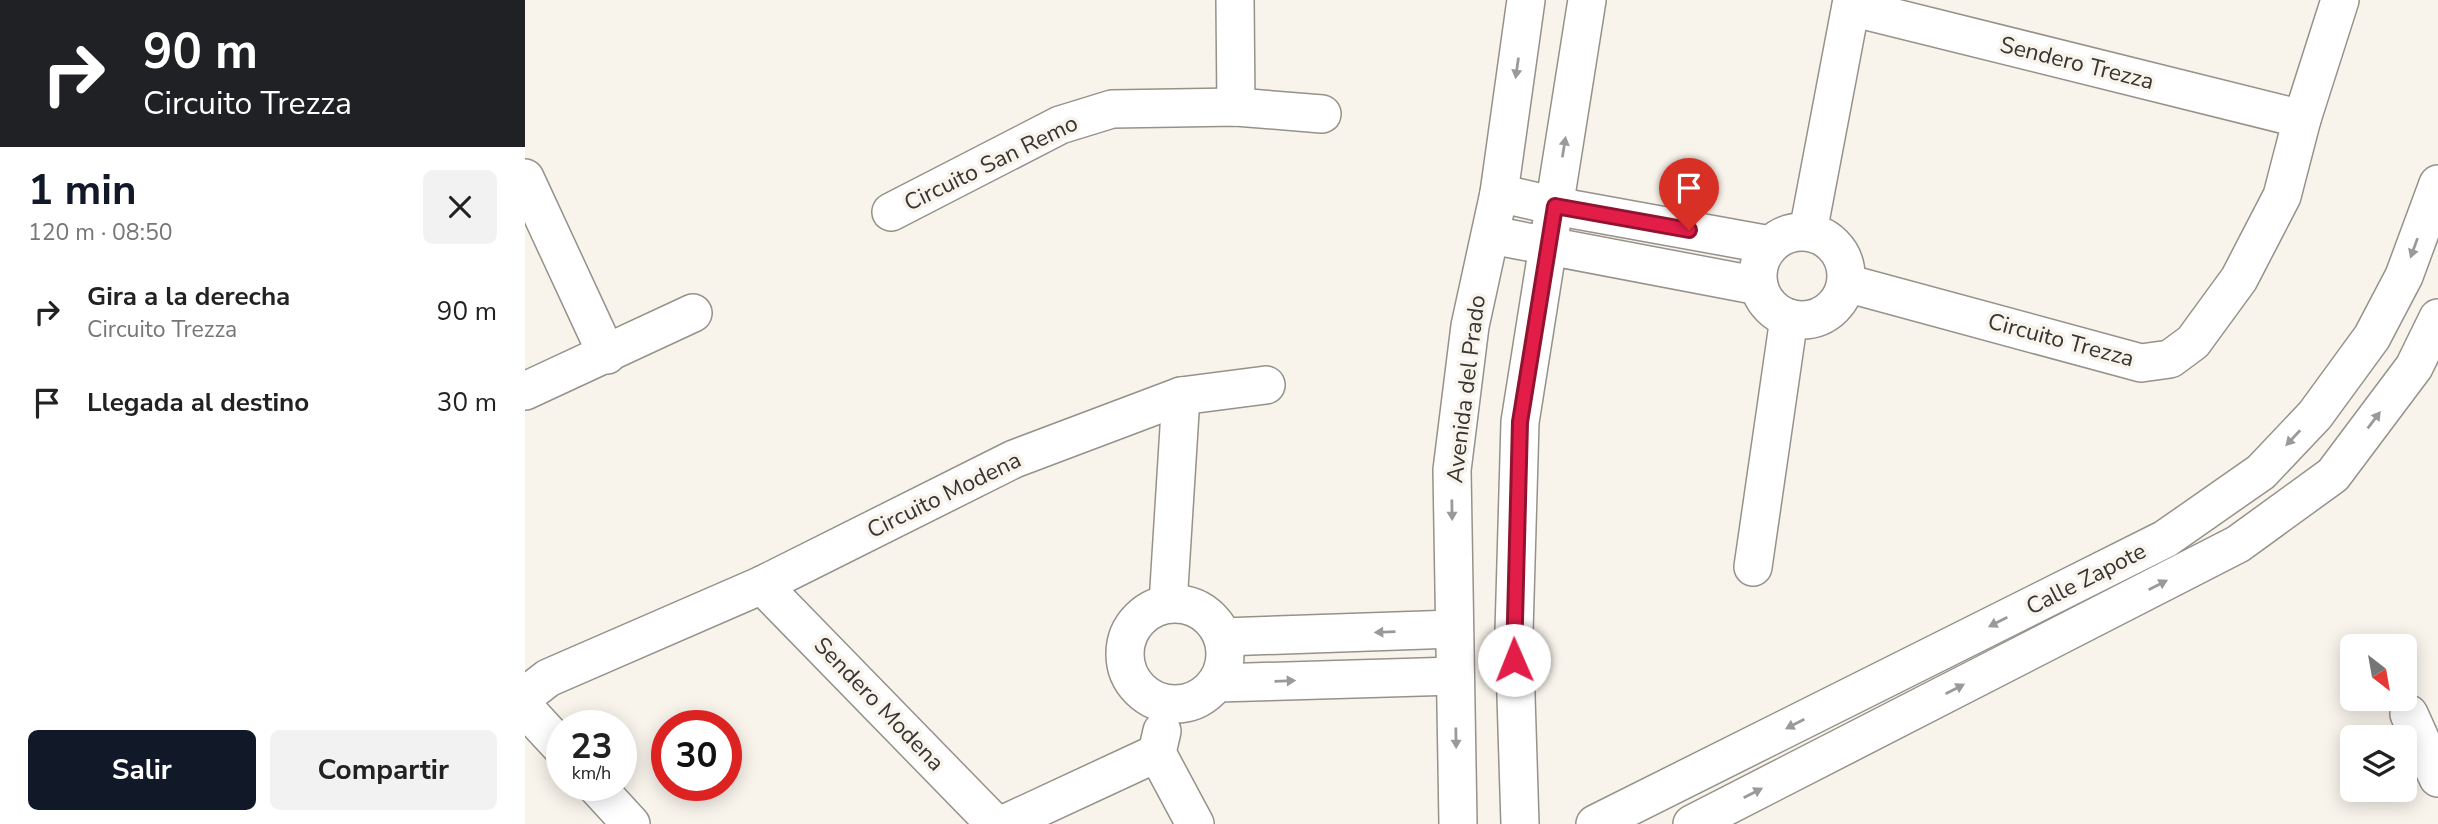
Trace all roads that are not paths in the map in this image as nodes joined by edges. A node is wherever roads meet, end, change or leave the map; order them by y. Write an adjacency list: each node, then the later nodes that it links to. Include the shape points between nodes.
1 (1235, 0): 6 (street)
2 (1526, 0): 11 (street, Avenida del Prado, one-way to 11)
3 (1587, 0): 12 (street, one-way to 3)
4 (2340, 0): 8 (street, Circuito Trezza)
5 (1851, 4): 8 (street, Sendero Trezza); 14 (street)
6 (1236, 107): 7 (street, Circuito San Remo); 13 (street, Circuito San Remo, via 1112,109 1060,125)
7 (1322, 114)
8 (2302, 119): 18 (street, Circuito Trezza, via 2282,196 2239,279 2193,342 2171,359 2141,363)
9 (525, 178): 23 (street)
10 (2438, 184): 48 (street, Calle Zapote, one-way to 48, via 2404,276 2372,337 2315,415 2261,472 2165,539)
11 (1499, 193): 12 (street); 15 (street, Avenida del Prado)
12 (1555, 206): 16 (street); 17 (street)
13 (891, 212)
14 (1808, 232): 16 (street, via 1795,232); 18 (street, via 1833,243 1846,267)
15 (1491, 235): 17 (street); 30 (street, Avenida del Prado, one-way to 30, via 1470,326 1452,470)
16 (1770, 245): 19 (street, via 1762,256)
17 (1548, 246): 19 (street); 47 (street, via 1520,422 1514,632)
18 (1846, 282): 21 (street, via 1832,309 1804,320)
19 (1759, 286): 21 (street, via 1770,305)
20 (693, 313): 23 (street)
21 (1789, 318): 27 (street)
22 (2438, 318): 49 (street, Calle Zapote, one-way to 22, via 2238,544 2333,475 2414,367)
23 (607, 355): 25 (street)
24 (1266, 385): 26 (street, Circuito Modena)
25 (525, 391)
26 (1181, 396): 28 (street, Circuito Modena, via 1014,459); 29 (street)
27 (1753, 568)
28 (762, 585): 34 (street, Circuito Modena, via 548,678); 43 (street, Sendero Modena)
29 (1168, 604): 31 (street, via 1202,611 1215,622); 35 (street, via 1140,619 1125,647 1130,678 1140,691)
30 (1454, 629): 31 (street, one-way to 31); 32 (street, Avenida del Prado)
31 (1223, 638): 33 (street, via 1224,669)
32 (1455, 677): 33 (street, one-way to 32); 46 (street, Avenida del Prado, one-way to 46)
33 (1217, 683): 35 (street, via 1195,701)
34 (525, 696)
35 (1168, 705): 39 (street)
36 (525, 708): 38 (street)
37 (2409, 715): 40 (street)
38 (546, 731)
39 (1157, 753): 44 (street); 45 (street)
40 (2438, 778)
41 (610, 801): 42 (street)
42 (631, 824)
43 (995, 824)
44 (1004, 824)
45 (1195, 824)
46 (1458, 824)
47 (1520, 824)
48 (1595, 824)
49 (1692, 824)

